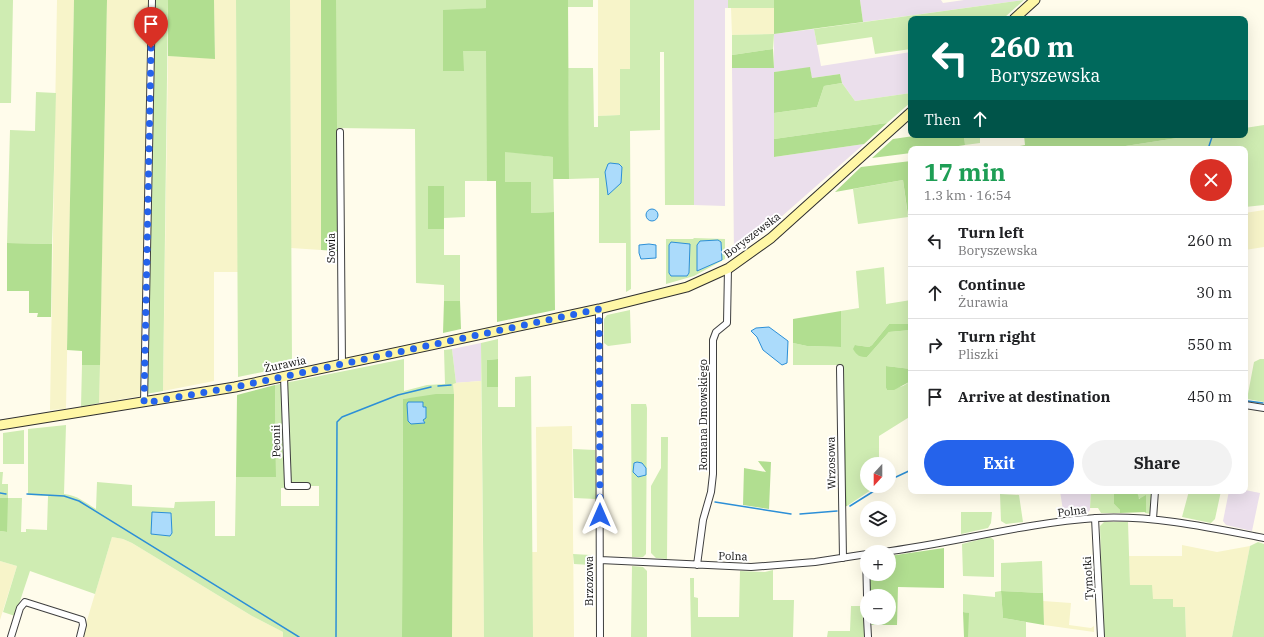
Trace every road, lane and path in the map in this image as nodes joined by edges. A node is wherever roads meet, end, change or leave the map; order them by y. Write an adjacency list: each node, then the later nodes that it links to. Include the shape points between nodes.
1 (152, 0): 12 (street)
2 (1035, 0): 3 (main road)
3 (1017, 16)
4 (908, 115): 6 (main road, Boryszewska, via 771,238)
5 (340, 132): 9 (street, Sowia)
6 (728, 268): 7 (main road, Boryszewska, via 668,293); 25 (street, Romana Dmowskiego, via 727,323 716,332 713,340 713,474)
7 (599, 309): 8 (main road, Boryszewska); 24 (street, Brzozowa)
8 (572, 315): 9 (main road, Żurawia)
9 (342, 364): 11 (main road, Żurawia)
10 (840, 368): 23 (street, Wrzosowa)
11 (284, 377): 12 (main road, Żurawia); 16 (street, Peonii, via 288,486)
12 (144, 403): 15 (main road, Żurawia)
13 (1248, 405): 14 (street)
14 (1264, 408)
15 (0, 425)
16 (307, 486)
17 (1155, 494): 19 (street)
18 (1095, 518): 19 (street, Polna); 21 (street, Polna); 31 (street, Tymotki)
19 (1153, 519): 20 (street, Polna)
20 (1264, 538)
21 (896, 550)
22 (860, 555): 23 (street, Polna)
23 (843, 558): 25 (street, Polna, via 751,567)
24 (600, 560): 25 (street, Polna); 29 (street, Brzozowa)
25 (697, 565)
26 (867, 625): 30 (street)
27 (11, 637): 28 (street, via 20,608 25,602 82,620)
28 (80, 637)
29 (600, 637)
30 (868, 637)
31 (1101, 637)

